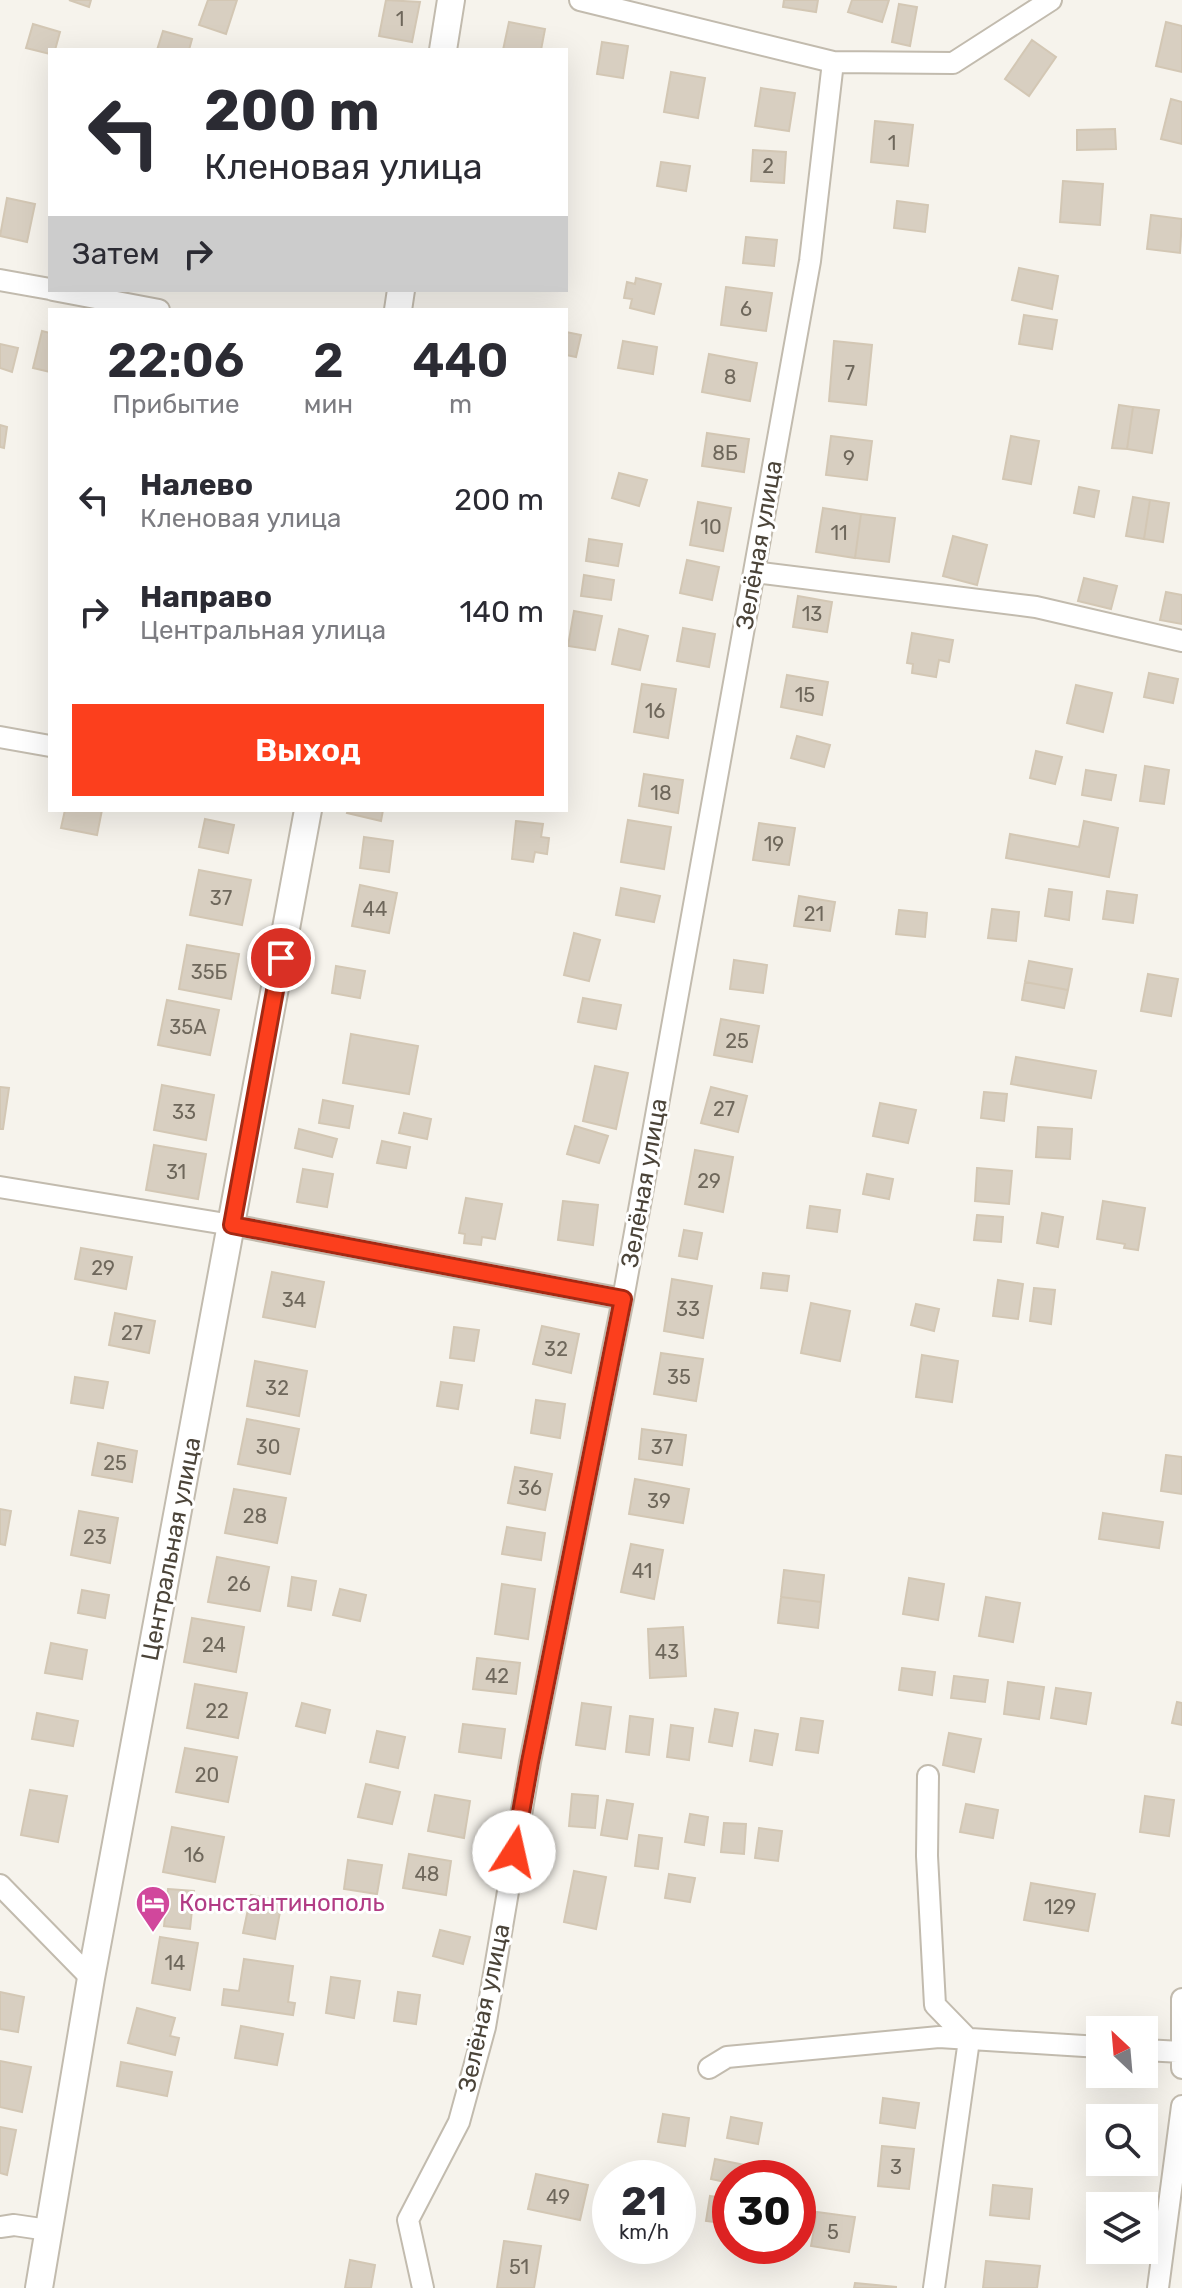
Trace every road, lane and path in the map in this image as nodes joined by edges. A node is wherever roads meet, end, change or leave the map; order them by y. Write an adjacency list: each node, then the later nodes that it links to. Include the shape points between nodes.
1 (451, 0): 4 (street)
2 (580, 0): 5 (street)
3 (1051, 0): 5 (street, via 953,63)
4 (443, 48)
5 (833, 62): 10 (street, Зелёная улица, via 810,261)
6 (0, 280): 7 (street)
7 (48, 289)
8 (62, 292): 9 (street)
9 (148, 308)
10 (754, 572): 11 (street, via 1036,607); 17 (street, Зелёная улица)
11 (1182, 641)
12 (0, 737): 13 (street)
13 (48, 746)
14 (308, 812): 16 (street, Центральная улица)
15 (0, 1187): 16 (street)
16 (232, 1225): 17 (street); 20 (street, Центральная улица)
17 (623, 1299): 32 (street, Зелёная улица, via 530,1762 485,2027 459,2122 408,2220)
18 (928, 1776): 22 (street, via 935,2005)
19 (0, 1885): 20 (street)
20 (91, 1978): 30 (street, Центральная улица)
21 (1182, 1999): 25 (street)
22 (969, 2040): 23 (street); 26 (street, via 939,2037 793,2049 727,2057); 33 (street)
23 (1086, 2046)
24 (1158, 2051): 25 (street)
25 (1182, 2052): 27 (street)
26 (709, 2068)
27 (1182, 2068)
28 (1182, 2106): 34 (street)
29 (0, 2227): 30 (street)
30 (48, 2230): 31 (street, Центральная улица)
31 (39, 2288)
32 (423, 2288)
33 (934, 2288)
34 (1158, 2288)

